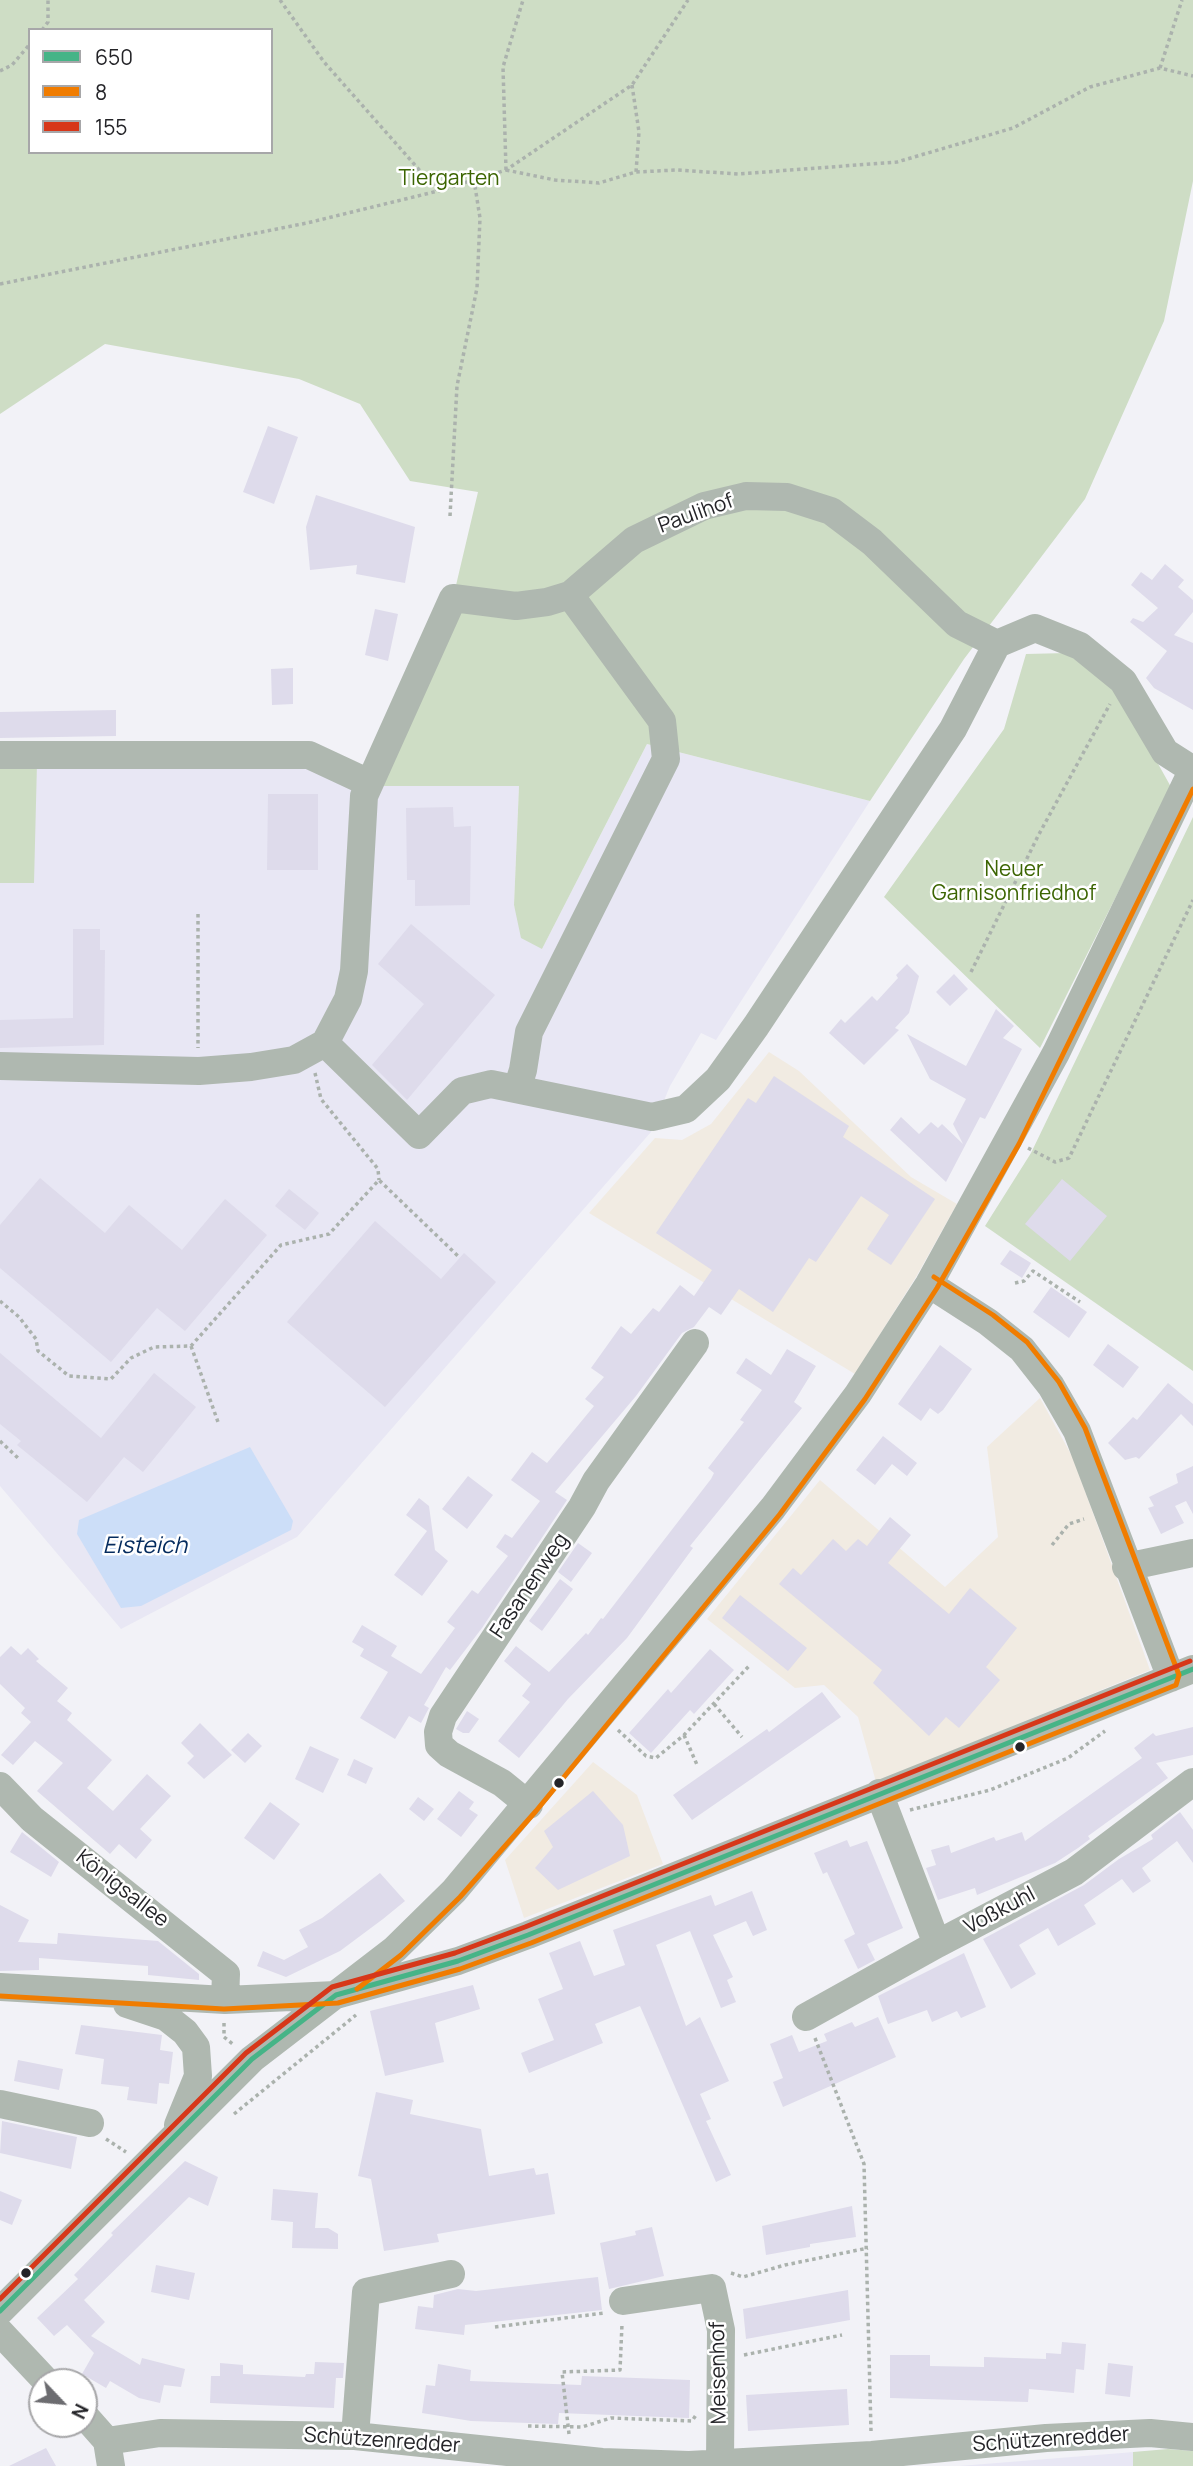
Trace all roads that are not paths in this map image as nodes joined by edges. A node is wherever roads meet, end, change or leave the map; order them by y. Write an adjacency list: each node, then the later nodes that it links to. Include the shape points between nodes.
1 (570, 595): 2 (street, Paulihof, via 634,540 665,522 746,496 787,497 831,511 872,542 957,624); 5 (street, Paulihof, via 516,606 453,598); 8 (street, via 662,721 666,759 528,1032)
2 (997, 644): 4 (street, via 1035,628 1080,646 1123,681 1165,752); 8 (street, via 953,729 756,1026 718,1079 686,1109 652,1117)
3 (0, 755): 5 (street, via 309,755)
4 (1193, 770): 9 (street, via 1011,1140)
5 (366, 789): 6 (street, via 354,971 348,999)
6 (325, 1043): 7 (street, via 294,1060 251,1068); 8 (street, via 419,1135 462,1091 491,1084)
7 (0, 1066)
8 (517, 1089)
9 (929, 1284): 12 (street, via 1022,1349 1051,1387 1077,1431); 17 (street, via 858,1394 773,1508)
10 (695, 1343): 17 (street, Fasanenweg, via 596,1481 443,1716 439,1745)
11 (1193, 1553): 12 (street)
12 (1126, 1567): 13 (street)
13 (1182, 1673): 16 (street)
14 (1193, 1782): 18 (street, Voßkuhl, via 1074,1872)
15 (0, 1786): 22 (street, Königsallee, via 32,1819 226,1974)
16 (879, 1793): 18 (street, Voßkuhl); 21 (street, via 458,1961)
17 (529, 1805): 21 (street, via 454,1891 395,1949)
18 (937, 1944): 23 (street)
19 (0, 1987): 20 (street)
20 (96, 1994): 22 (street); 26 (street, via 166,2017 195,2047 198,2076)
21 (336, 1995): 22 (street); 26 (street, via 252,2059)
22 (225, 2000)
23 (806, 2017)
24 (0, 2104): 25 (street)
25 (90, 2123)
26 (170, 2140): 29 (street)
27 (451, 2274): 32 (street, via 366,2292)
28 (623, 2306): 37 (street, Meisenhof, via 712,2288 721,2330)
29 (0, 2311)
30 (0, 2332): 31 (street)
31 (34, 2368)
32 (355, 2436): 35 (street, Schützenredder, via 160,2433); 36 (street, Schützenredder)
33 (1193, 2437): 37 (street, Schützenredder, via 1150,2433 1046,2438)
34 (96, 2438): 35 (street, Schützenredder)
35 (107, 2459)
36 (602, 2464): 37 (street, Schützenredder)
37 (720, 2464)

